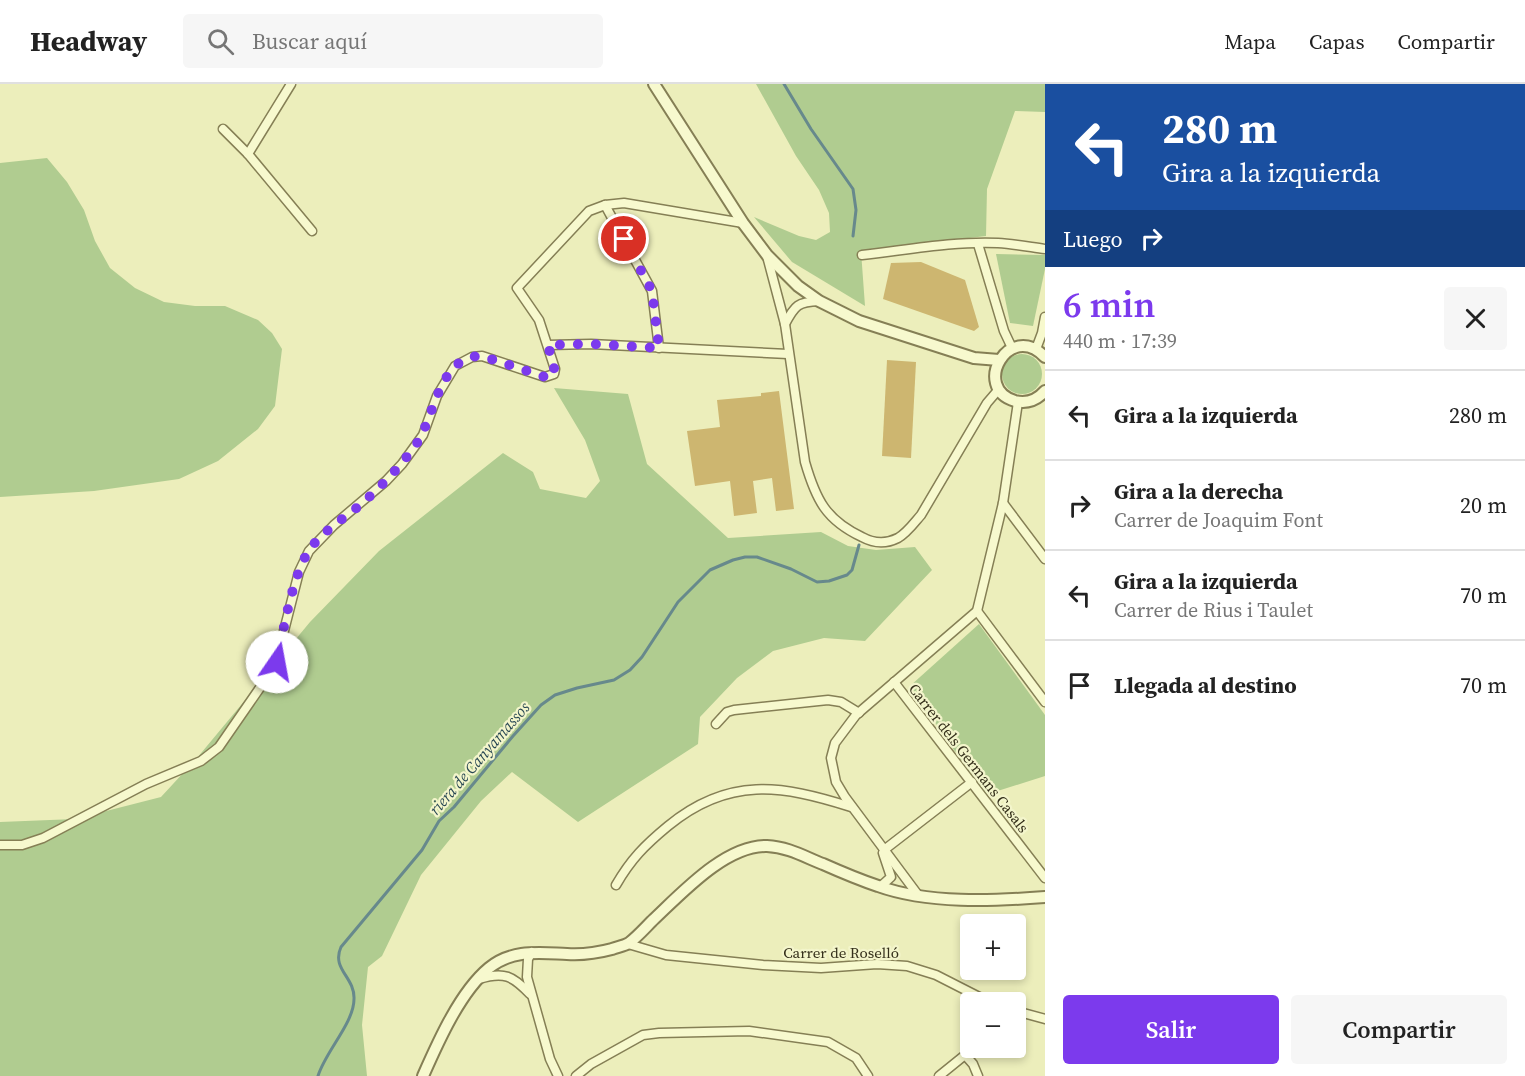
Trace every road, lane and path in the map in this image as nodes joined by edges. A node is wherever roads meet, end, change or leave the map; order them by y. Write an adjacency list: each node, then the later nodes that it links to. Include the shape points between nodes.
1 (291, 84): 4 (street)
2 (654, 84): 6 (street)
3 (223, 129): 4 (street)
4 (248, 154): 7 (street)
5 (605, 205): 6 (street, via 624,203); 15 (street, via 589,211 516,288 539,320); 16 (street, via 652,291)
6 (743, 223): 10 (street)
7 (312, 231)
8 (978, 243): 9 (street); 11 (street); 17 (street)
9 (1045, 249)
10 (767, 255): 12 (street); 14 (street)
11 (862, 255)
12 (819, 301): 14 (street, via 796,305); 20 (street, via 859,321)
13 (1045, 317): 18 (street)
14 (785, 324): 19 (street)
15 (548, 345): 16 (street); 35 (street, via 555,369 548,377 482,356 455,366 437,396 423,435 402,464 309,551 299,572 275,666 219,747 201,761 43,838)
16 (659, 348): 19 (street)
17 (1012, 348): 18 (street, via 1028,346); 21 (street)
18 (1041, 353)
19 (788, 354): 23 (street, via 805,462 815,494 837,524 869,541 890,542 899,538 921,515)
20 (974, 358): 21 (street); 22 (street)
21 (999, 360): 22 (street)
22 (995, 375): 23 (street)
23 (999, 389): 25 (street)
24 (1045, 391): 25 (street, via 1032,401)
25 (1018, 402): 26 (street)
26 (1004, 503): 27 (street); 28 (street)
27 (1045, 559)
28 (977, 611): 29 (street); 30 (street)
29 (894, 682): 31 (street); 33 (street, Carrer dels Germans Casals)
30 (1045, 702)
31 (858, 713): 32 (street, via 841,702 828,700 734,710); 34 (street, via 835,743 831,758 836,782)
32 (716, 724)
33 (972, 782): 36 (street); 37 (street, Carrer dels Germans Casals)
34 (852, 807): 36 (street); 38 (street, via 786,790 758,789 716,796 681,816 639,850)
35 (0, 845)
36 (882, 847): 39 (street, via 891,877); 40 (street)
37 (1045, 878)
38 (616, 885)
39 (880, 887): 40 (street); 42 (street, via 797,852 754,847 713,867)
40 (918, 895): 41 (street)
41 (1045, 897)
42 (628, 944): 43 (street, via 583,954); 45 (street, Carrer de Roselló, via 666,955 763,965 907,966)
43 (532, 952): 44 (street, via 501,959); 47 (street, via 526,966)
44 (478, 979): 47 (street, via 506,976 519,982); 52 (street, via 437,1045)
45 (965, 990): 46 (street, Carrer de Roselló)
46 (969, 992)
47 (533, 997): 53 (street)
48 (1026, 1013): 49 (street)
49 (1045, 1018)
50 (960, 1058): 56 (street)
51 (968, 1058): 57 (street)
52 (423, 1076)
53 (558, 1076)
54 (576, 1076): 55 (street, via 644,1035 749,1030 828,1042 856,1058)
55 (868, 1076)
56 (939, 1076)
57 (978, 1076)

